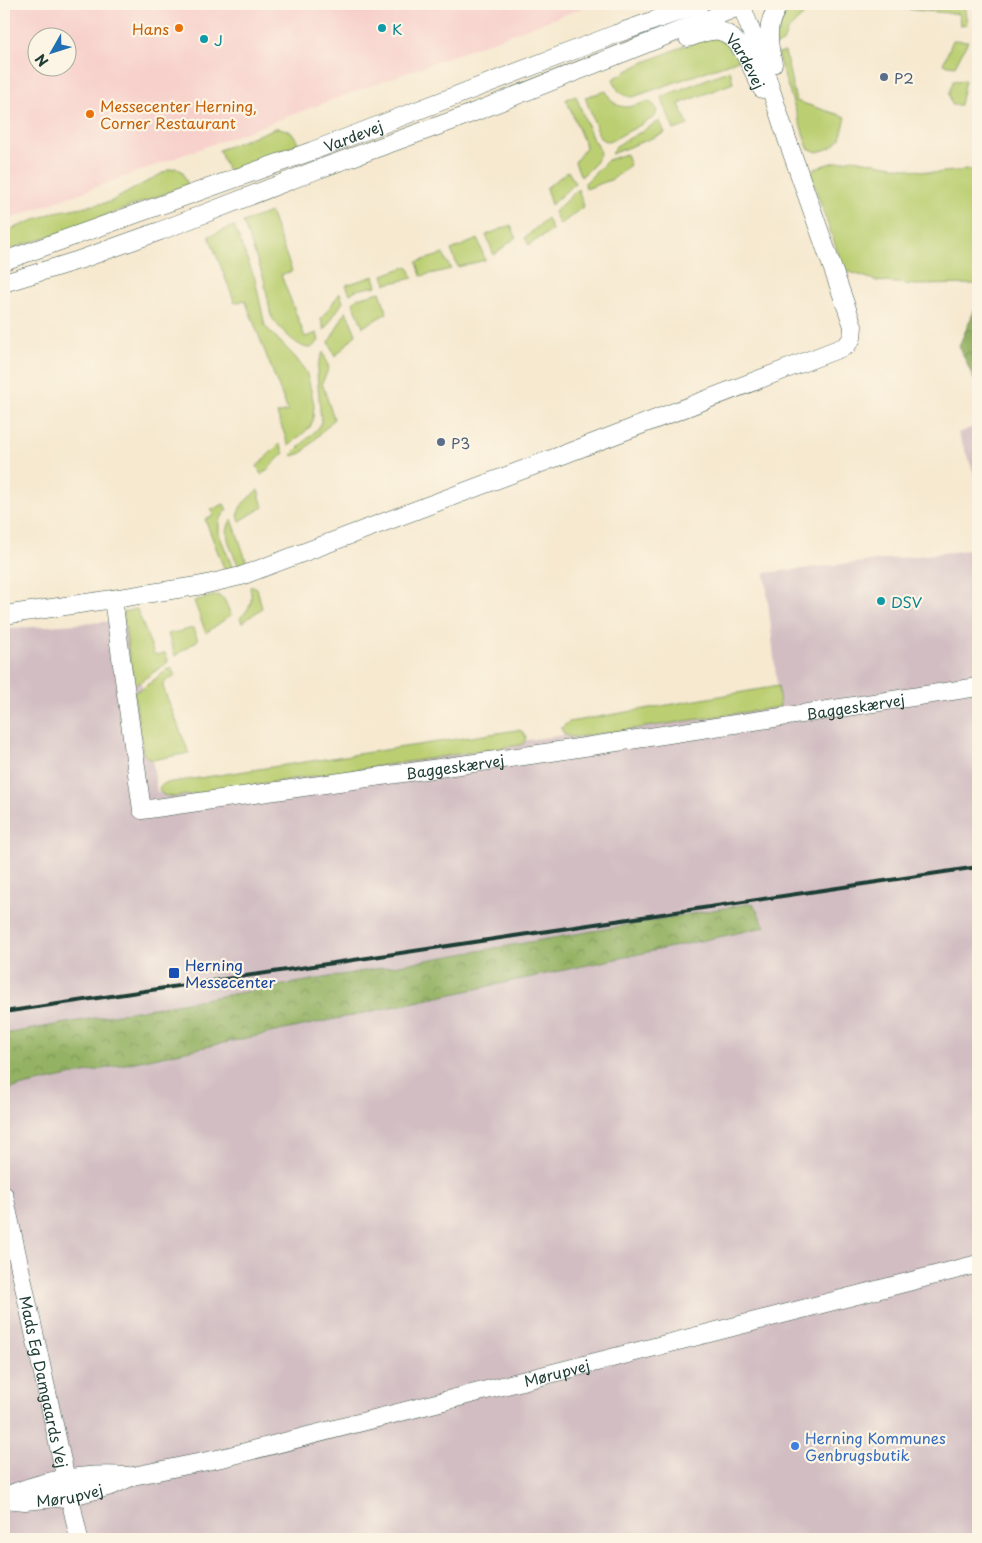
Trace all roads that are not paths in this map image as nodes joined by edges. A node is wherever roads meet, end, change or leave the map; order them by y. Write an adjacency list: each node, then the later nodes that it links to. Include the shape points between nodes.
1 (700, 4): 7 (street, Vardevej, via 312,151)
2 (780, 4): 6 (street, Vardevej, via 770,24 769,43)
3 (736, 6): 4 (street); 5 (street, Vardevej); 6 (street, Vardevej, via 757,47)
4 (740, 47): 5 (street, Vardevej, via 730,35 714,31 650,50); 6 (street, Vardevej)
5 (616, 56): 8 (street, Vardevej, via 160,231)
6 (787, 139): 9 (street, Vardevej, via 854,332 850,342 838,350 288,560 221,582)
7 (4, 262)
8 (4, 283)
9 (113, 600): 10 (street); 11 (street, Baggeskærvej, via 142,810)
10 (4, 616)
11 (978, 687)
12 (4, 1195): 15 (street, Mads Eg Damgaards Vej)
13 (978, 1264): 14 (street, Mørupvej, via 222,1458)
14 (133, 1476): 15 (street, Mørupvej, via 108,1474); 16 (street, Mørupvej, via 111,1486)
15 (65, 1479): 16 (street, Mads Eg Damgaards Vej); 17 (street, Mørupvej, via 25,1487)
16 (68, 1497): 17 (street, Mørupvej, via 25,1501); 18 (street, Mads Eg Damgaards Vej)
17 (4, 1498)
18 (79, 1539)

